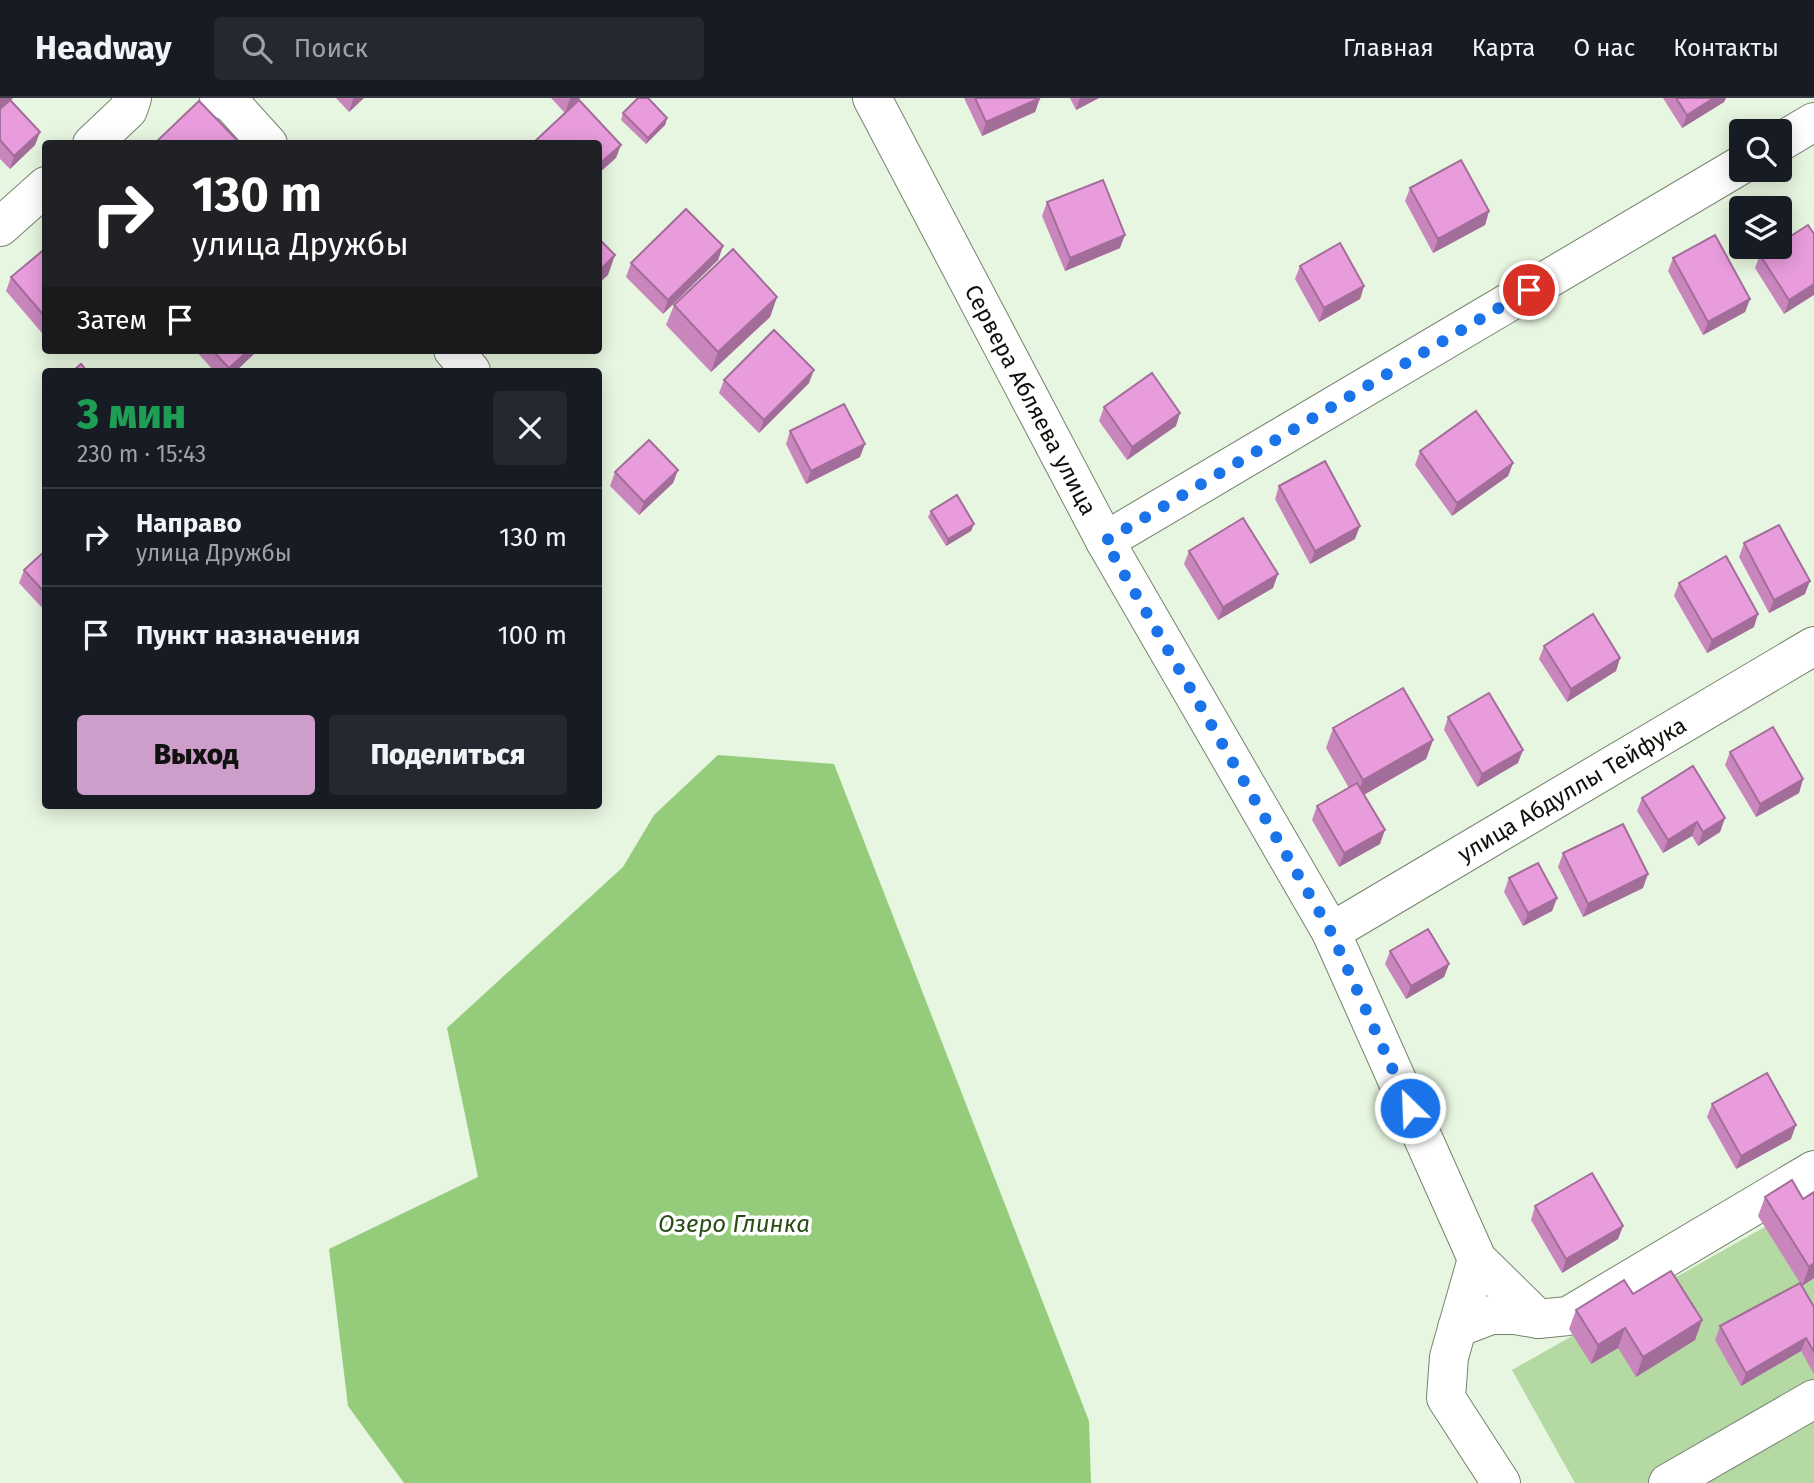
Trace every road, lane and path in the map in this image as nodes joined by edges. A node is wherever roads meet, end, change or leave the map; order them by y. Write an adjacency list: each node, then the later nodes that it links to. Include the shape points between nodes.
1 (219, 98): 7 (street, via 231,103)
2 (872, 98): 13 (street, Сервера Абляева улица)
3 (130, 104): 6 (street)
4 (1814, 122): 5 (street)
5 (1792, 135)
6 (96, 140)
7 (264, 140)
8 (1729, 172): 13 (street)
9 (42, 190): 10 (street)
10 (0, 227)
11 (456, 354): 12 (street)
12 (468, 368)
13 (1105, 541): 15 (street, Сервера Абляева улица)
14 (1814, 646): 15 (street, улица Абдуллы Тейфука)
15 (1331, 932): 17 (street, Сервера Абляева улица)
16 (1814, 1170): 18 (street, via 1568,1316)
17 (1477, 1259): 18 (street, Сервера Абляева улица); 19 (street)
18 (1538, 1319): 19 (street, via 1491,1315)
19 (1457, 1328): 21 (street, via 1446,1398)
20 (1814, 1399): 22 (street)
21 (1502, 1483)
22 (1668, 1483)

